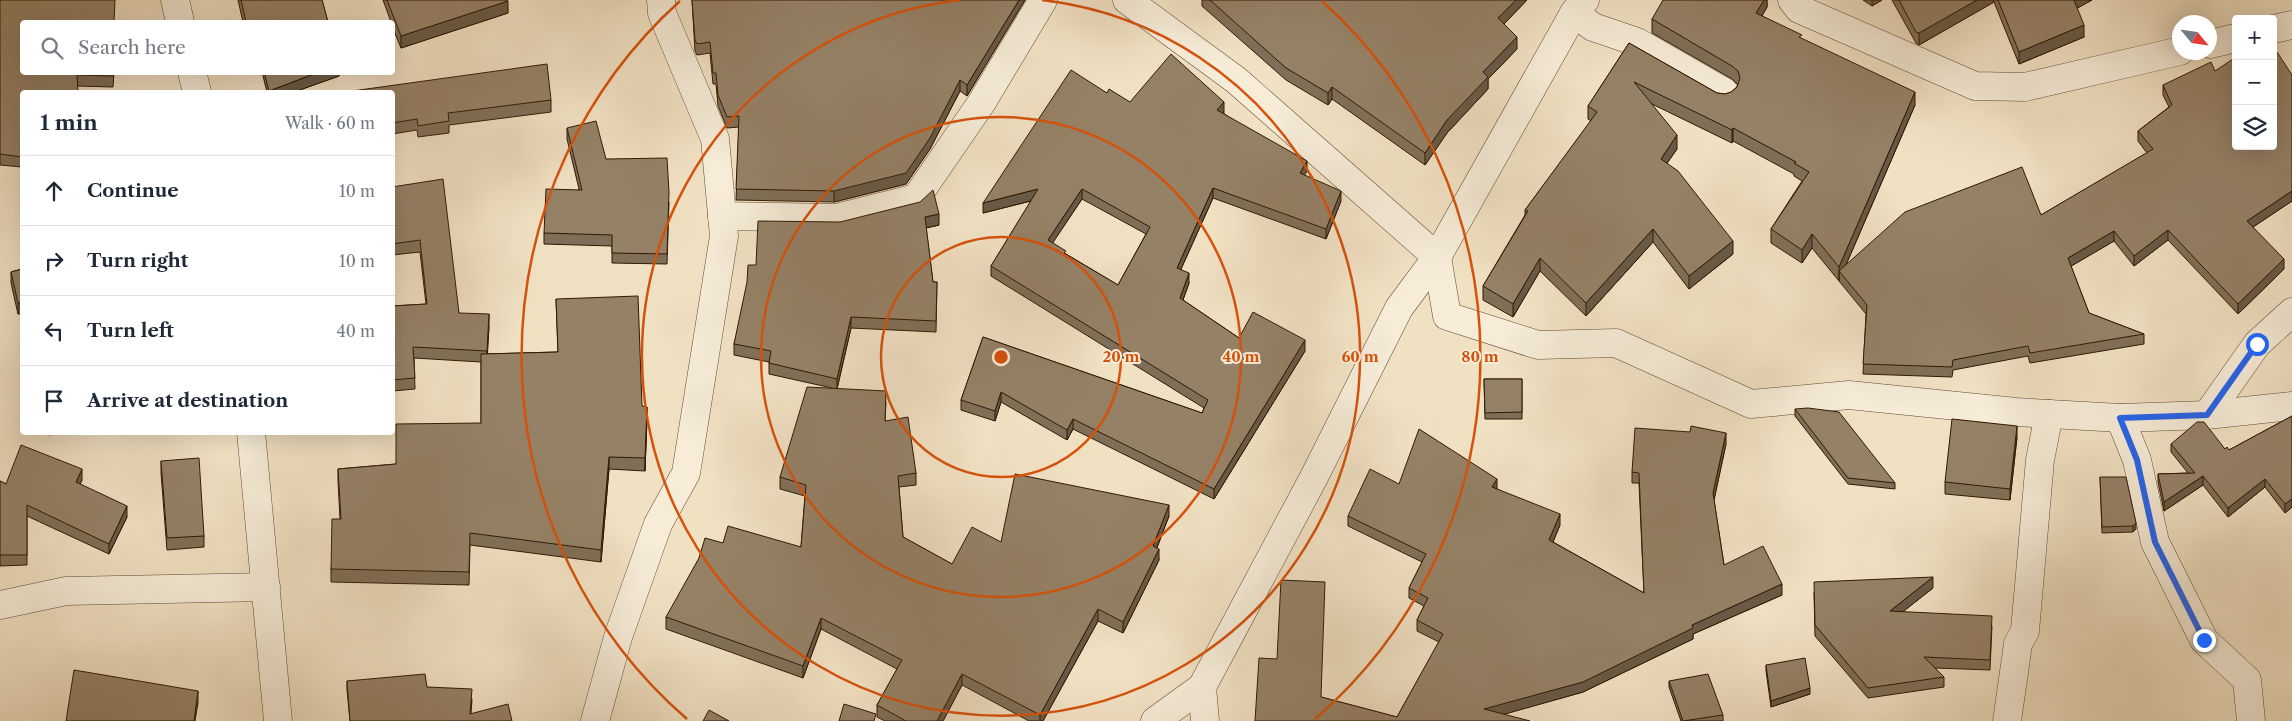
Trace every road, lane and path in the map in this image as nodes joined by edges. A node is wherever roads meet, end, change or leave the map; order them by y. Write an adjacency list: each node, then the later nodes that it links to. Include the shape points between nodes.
1 (175, 0): 7 (street)
2 (662, 0): 16 (street, via 662,14 715,139)
3 (1043, 0): 16 (street, via 982,102 916,198 836,218)
4 (1127, 0): 17 (street, via 1236,80)
5 (1792, 0): 12 (street, via 1799,9 1975,86 2025,87)
6 (1580, 7): 15 (street, via 1593,27 1637,42); 17 (street)
7 (180, 20)
8 (2292, 25): 9 (street)
9 (2277, 28)
10 (2232, 39): 11 (street)
11 (2217, 42)
12 (2172, 53)
13 (193, 75): 14 (street)
14 (196, 90)
15 (1724, 92)
16 (722, 216): 28 (street, via 724,236 686,472 658,524 618,637)
17 (1437, 257): 20 (street, via 1447,316 1538,345 1616,343 1751,404 1849,395); 26 (street, via 1399,308 1313,479)
18 (2292, 312): 21 (street, via 2257,344)
19 (2292, 406): 21 (street)
20 (2049, 414): 22 (street); 31 (street, via 2040,460 2025,631 2018,644)
21 (2207, 415): 22 (street)
22 (2120, 418): 32 (street, via 2137,460 2155,542 2204,640 2246,680)
23 (251, 435): 24 (street)
24 (266, 587): 25 (street, via 66,591); 27 (street)
25 (0, 605)
26 (1202, 687): 29 (street); 30 (street)
27 (278, 721)
28 (595, 721)
29 (1155, 721)
30 (1205, 721)
31 (2007, 721)
32 (2251, 721)

